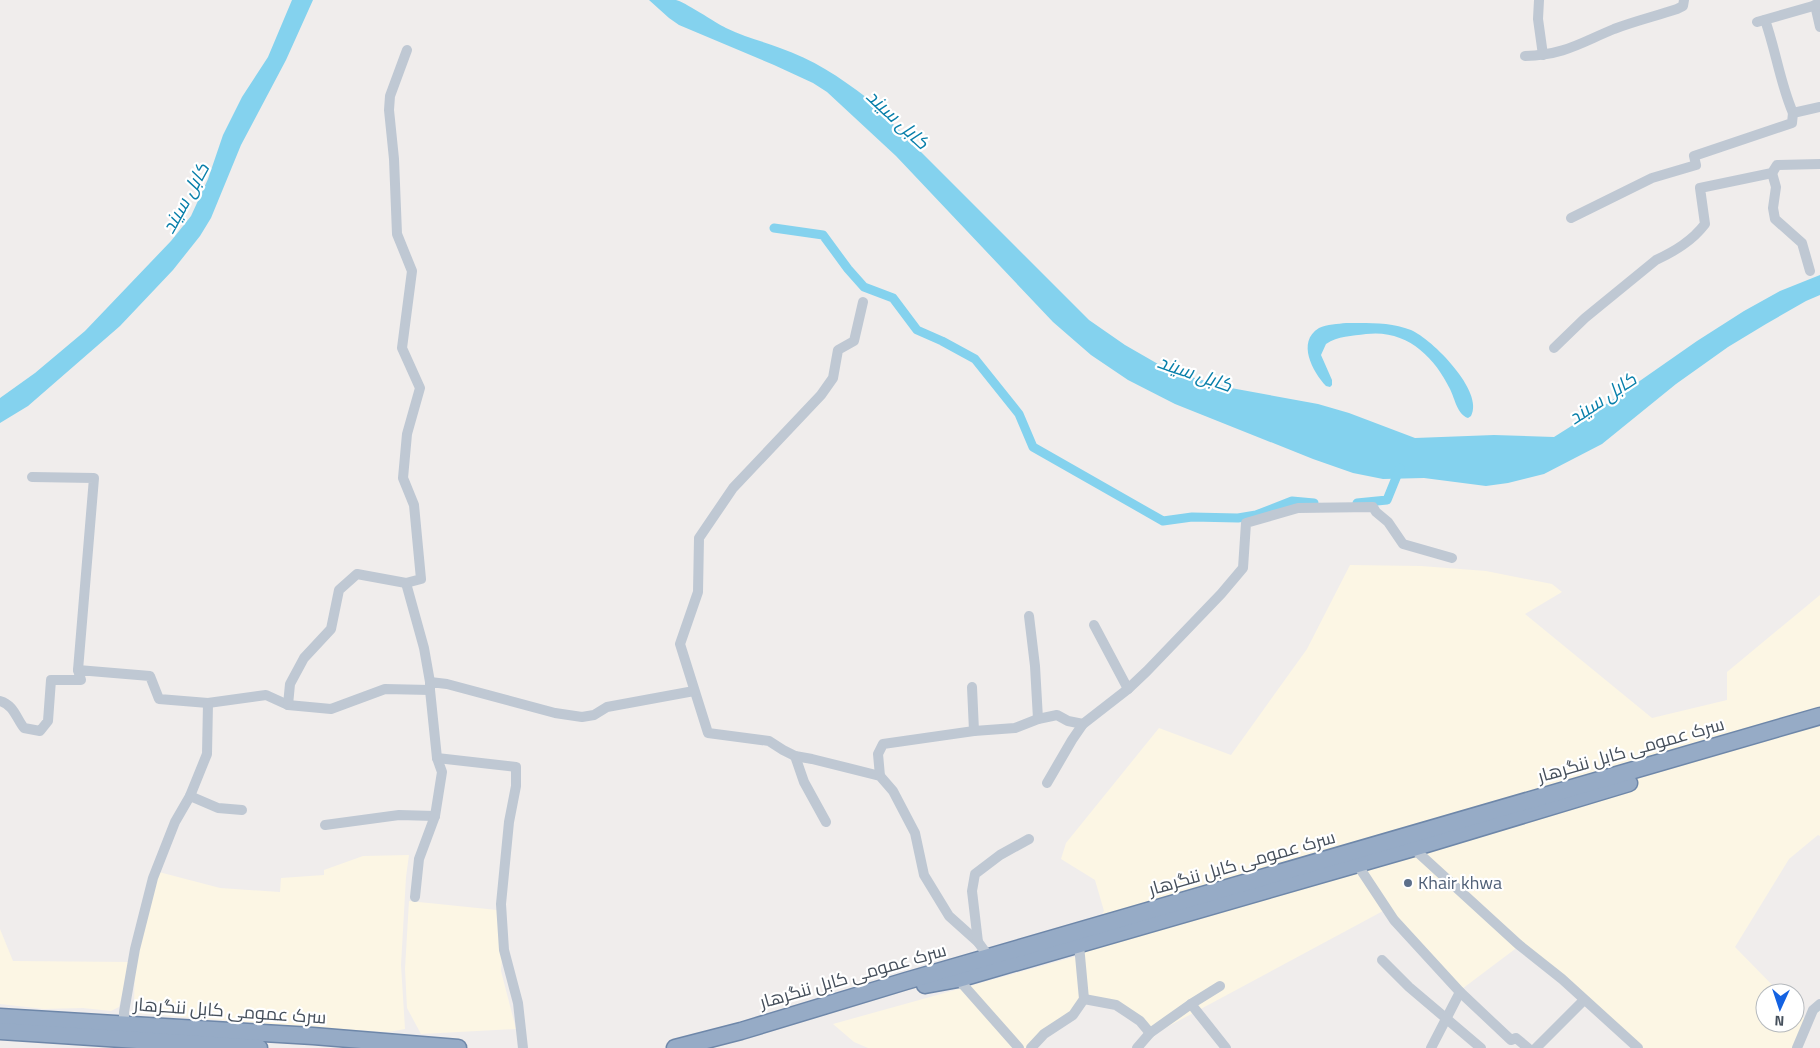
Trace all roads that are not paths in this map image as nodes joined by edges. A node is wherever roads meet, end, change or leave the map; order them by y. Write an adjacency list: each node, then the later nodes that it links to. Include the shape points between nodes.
1 (1539, 0): 6 (street)
2 (1684, 0): 6 (street, via 1683,6 1677,9 1560,52)
3 (1818, 5): 4 (street); 9 (street, via 1761,21 1773,41 1781,81)
4 (1820, 27)
5 (407, 50): 18 (street, via 390,96 389,110 397,234 412,271 402,348 420,388 407,434 403,478 414,505 421,579)
6 (1543, 55): 7 (street)
7 (1525, 56)
8 (1820, 107): 9 (street)
9 (1793, 113): 12 (street, via 1792,123 1694,156 1696,165 1652,178)
10 (1820, 164): 11 (street, via 1777,165)
11 (1772, 173): 13 (street, via 1776,187 1775,218 1802,243); 15 (street, via 1700,188 1705,224 1696,236 1656,260)
12 (1570, 218)
13 (1810, 271)
14 (863, 302): 25 (street, via 854,341 838,350 833,378 822,395 733,488 700,538 698,592 680,644)
15 (1554, 348)
16 (32, 477): 21 (street, via 94,478)
17 (1452, 558): 24 (street, via 1403,544 1373,507 1298,508 1246,523 1243,568)
18 (406, 583): 22 (street, via 424,648); 28 (street, via 357,574 339,590 330,629 304,658 290,684)
19 (1029, 616): 30 (street)
20 (1094, 625): 24 (street)
21 (78, 670): 26 (street, via 81,680 51,680 48,720 40,731 24,728 15,712); 27 (street, via 150,676 159,700)
22 (430, 686): 25 (street, via 447,684 555,713 582,717 594,715 607,707); 28 (street, via 385,689 331,709); 35 (street)
23 (972, 687): 33 (street)
24 (1128, 689): 31 (street)
25 (694, 691): 34 (street, via 708,733 769,741)
26 (0, 702)
27 (208, 703): 28 (street, via 266,695); 38 (street, via 207,754)
28 (288, 705)
29 (1820, 716): 49 (highway, سرک عمومی کابل ننگرهار)
30 (1038, 719): 31 (street, via 1057,715); 33 (street, via 1015,728)
31 (1083, 724): 37 (street)
32 (1820, 727): 44 (highway, سرک عمومی کابل ننگرهار)
33 (974, 731): 36 (street, via 883,744 878,754)
34 (795, 756): 36 (street); 41 (street, via 804,782)
35 (437, 758): 40 (street, via 442,772); 65 (street, via 516,767 501,904 504,950 518,1003)
36 (880, 776): 47 (street, via 893,791 915,833 924,875 949,916)
37 (1047, 782)
38 (190, 796): 39 (street, via 218,808); 60 (street, via 175,822 153,878 135,949)
39 (242, 810)
40 (435, 816): 42 (street, via 399,815); 46 (street, via 419,859)
41 (826, 822)
42 (325, 825)
43 (1029, 840): 47 (street, via 1000,855 975,874 972,891)
44 (1413, 848): 45 (highway, سرک عمومی کابل ننگرهار); 55 (street)
45 (1357, 864): 48 (highway, سرک عمومی کابل ننگرهار); 53 (street, via 1394,920)
46 (415, 897)
47 (978, 942): 49 (street)
48 (1079, 944): 51 (highway, سرک عمومی کابل ننگرهار); 54 (street)
49 (989, 957): 66 (highway, سرک عمومی کابل ننگرهار)
50 (1382, 960): 59 (street)
51 (958, 980): 67 (highway, سرک عمومی کابل ننگرهار, via 922,985); 68 (street)
52 (1220, 986): 56 (street)
53 (1460, 992): 59 (street); 74 (street, via 1511,1040 1516,1038)
54 (1084, 999): 62 (street, via 1116,1005 1140,1021); 69 (street, via 1073,1015 1044,1034)
55 (1584, 1000): 75 (street); 76 (street)
56 (1191, 1004): 62 (street); 71 (street)
57 (1820, 1004): 77 (street, via 1813,1010)
58 (0, 1017): 60 (highway, سرک عمومی کابل ننگرهار)
59 (1446, 1018): 72 (street); 73 (street)
60 (124, 1023): 64 (highway, سرک عمومی کابل ننگرهار)
61 (0, 1031): 63 (highway, سرک عمومی کابل ننگرهار)
62 (1150, 1033): 70 (street)
63 (259, 1048)
64 (458, 1048)
65 (523, 1048)
66 (675, 1048)
67 (720, 1048)
68 (1019, 1048)
69 (1031, 1048)
70 (1137, 1048)
71 (1226, 1048)
72 (1431, 1048)
73 (1481, 1048)
74 (1528, 1048)
75 (1536, 1048)
76 (1638, 1048)
77 (1797, 1048)

